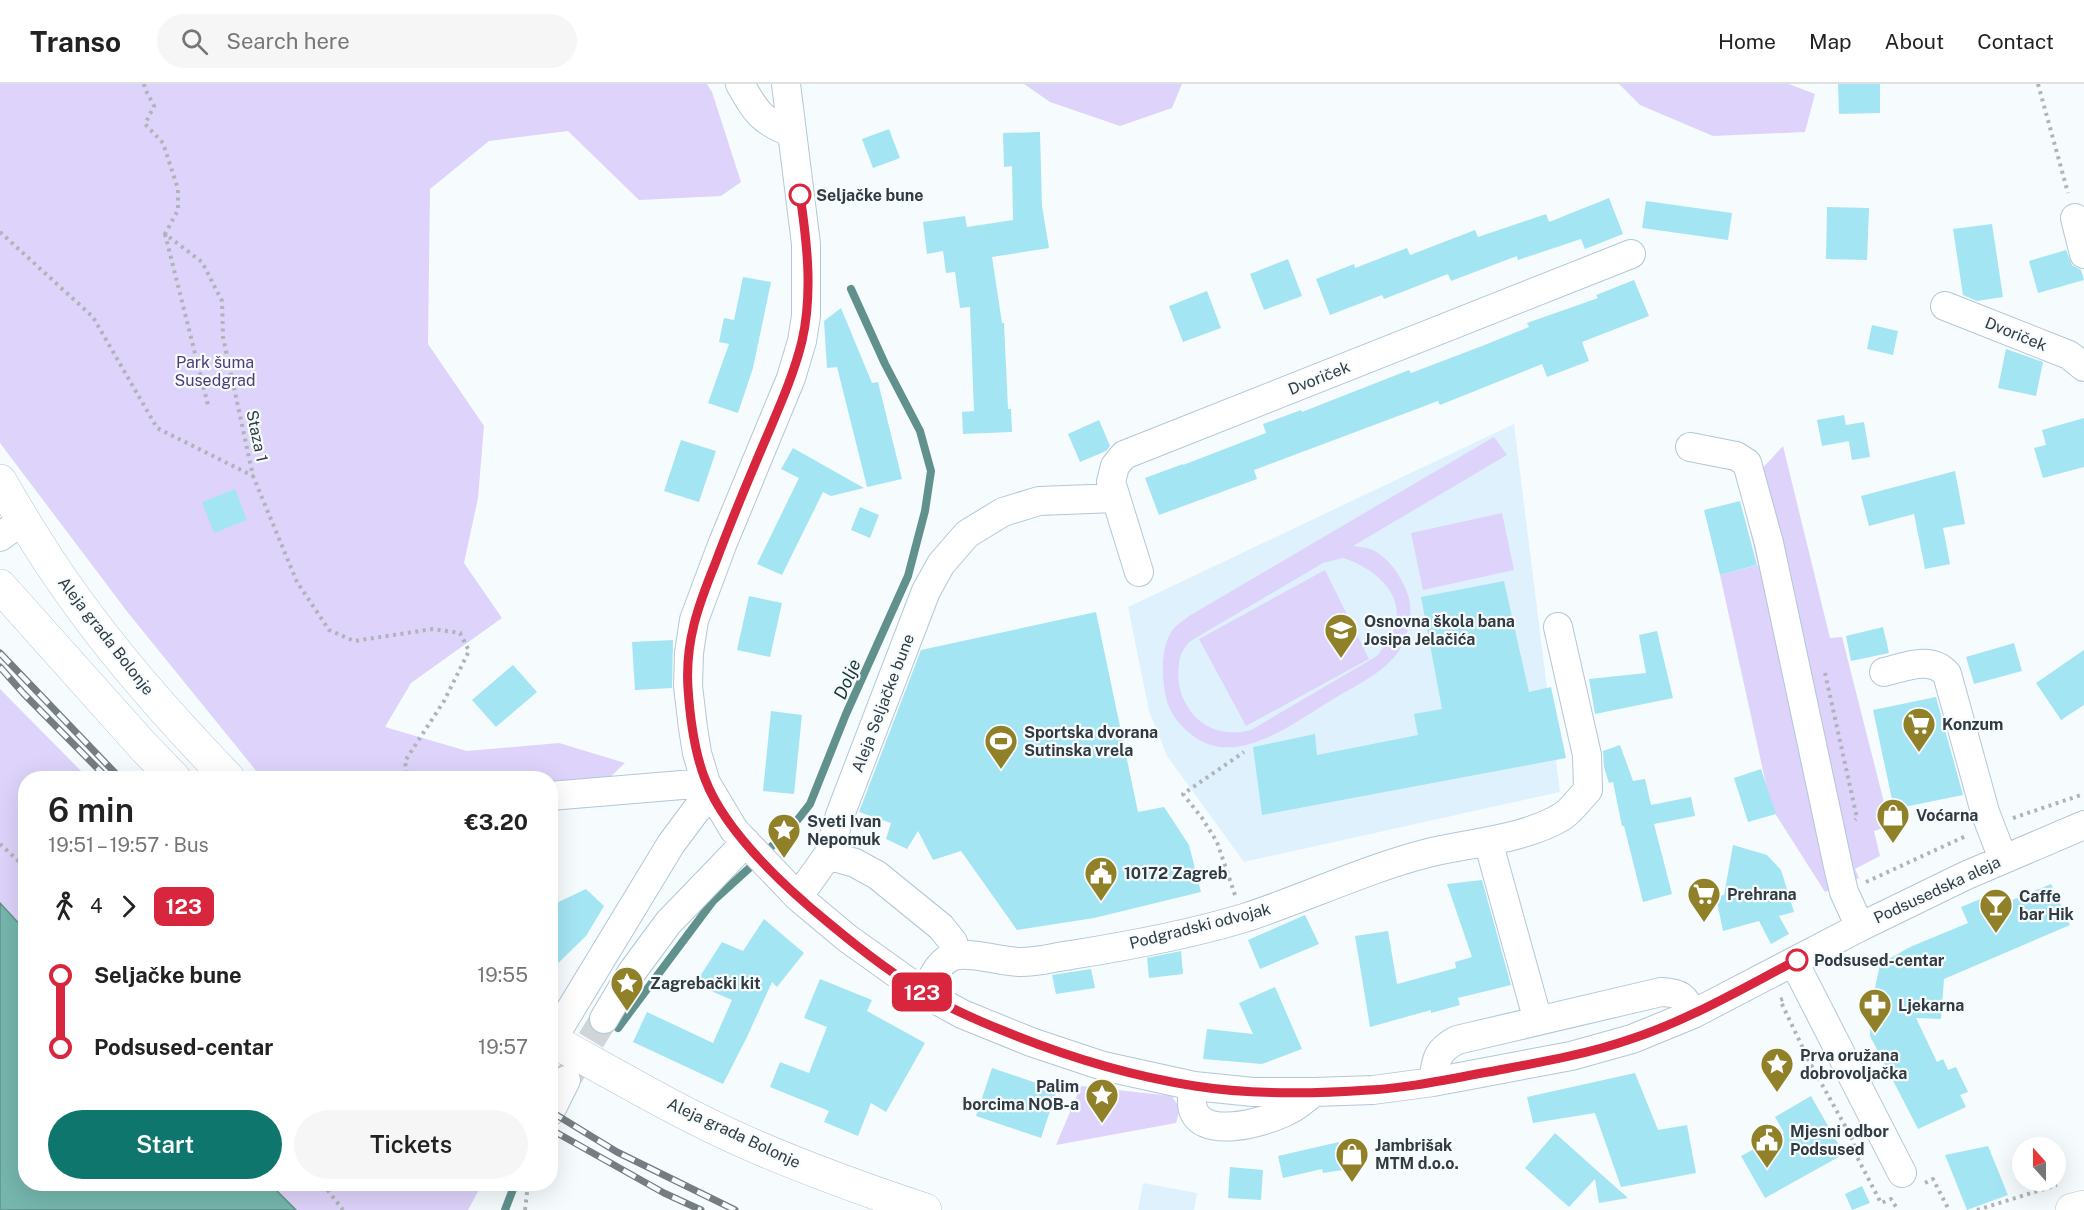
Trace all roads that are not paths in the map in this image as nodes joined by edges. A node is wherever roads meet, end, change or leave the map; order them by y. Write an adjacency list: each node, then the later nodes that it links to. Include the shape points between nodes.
1 (740, 84): 3 (street, via 755,110 771,125)
2 (786, 84): 3 (street)
3 (792, 133): 19 (street, via 806,244 802,341 791,378 694,620 689,653 688,686 697,753)
4 (2075, 219): 6 (street)
5 (1631, 254): 11 (street, Dvoriček, via 1124,455 1115,466 1111,482)
6 (2084, 254)
7 (1945, 306): 8 (street, Dvoriček, via 2069,355)
8 (2084, 367)
9 (1690, 447): 27 (street, via 1736,456 1747,463 1769,543 1844,892)
10 (0, 481): 12 (main road, Aleja grada Bolonje)
11 (1115, 498): 13 (street, Dvoriček); 24 (street, Aleja Seljačke bune, via 1039,501 1003,512 967,534 941,564 926,591)
12 (12, 529): 18 (main road, Aleja grada Bolonje, via 71,594 131,672)
13 (1139, 573)
14 (0, 586): 17 (main road)
15 (1558, 627): 22 (street, Podgradski odvojak, via 1587,755 1588,790 1565,815)
16 (1884, 672): 25 (street, via 1932,663 1947,674 1985,812)
17 (167, 771)
18 (221, 771)
19 (710, 790): 20 (street); 23 (street, via 734,830); 34 (street, via 671,844)
20 (558, 796)
21 (2084, 825): 25 (street, Podsusedska aleja)
22 (1488, 841): 28 (street, Podgradski odvojak, via 1418,856 1243,918 1170,936 1024,962); 33 (street)
23 (749, 846): 26 (street); 32 (street, via 668,923)
24 (828, 855): 26 (street, Aleja Seljačke bune); 28 (street, via 877,875 941,927)
25 (2003, 859): 27 (street, Podsusedska aleja)
26 (798, 897): 30 (street, Podsusedska aleja)
27 (1860, 927): 29 (street, Podsusedska aleja)
28 (957, 955): 30 (street, via 940,965)
29 (1794, 962): 31 (street, Podsusedska aleja); 41 (street)
30 (924, 993): 38 (street, Podsusedska aleja, via 962,1014 1030,1042 1103,1066)
31 (1692, 1014): 33 (street, via 1686,999 1676,993 1661,992); 37 (street, Podsusedska aleja, via 1632,1039 1571,1056)
32 (604, 1019)
33 (1538, 1021): 37 (street, via 1450,1043 1438,1054)
34 (558, 1029)
35 (558, 1044): 42 (main road, Aleja grada Bolonje, via 746,1142)
36 (566, 1080): 40 (street)
37 (1433, 1082): 39 (street, Podsusedska aleja)
38 (1194, 1086): 39 (street, Podsusedska aleja, via 1252,1092); 39 (street, via 1191,1103 1195,1115 1208,1125 1225,1127 1263,1121 1289,1110)
39 (1314, 1092)
40 (558, 1096)
41 (1906, 1185)
42 (925, 1210)

